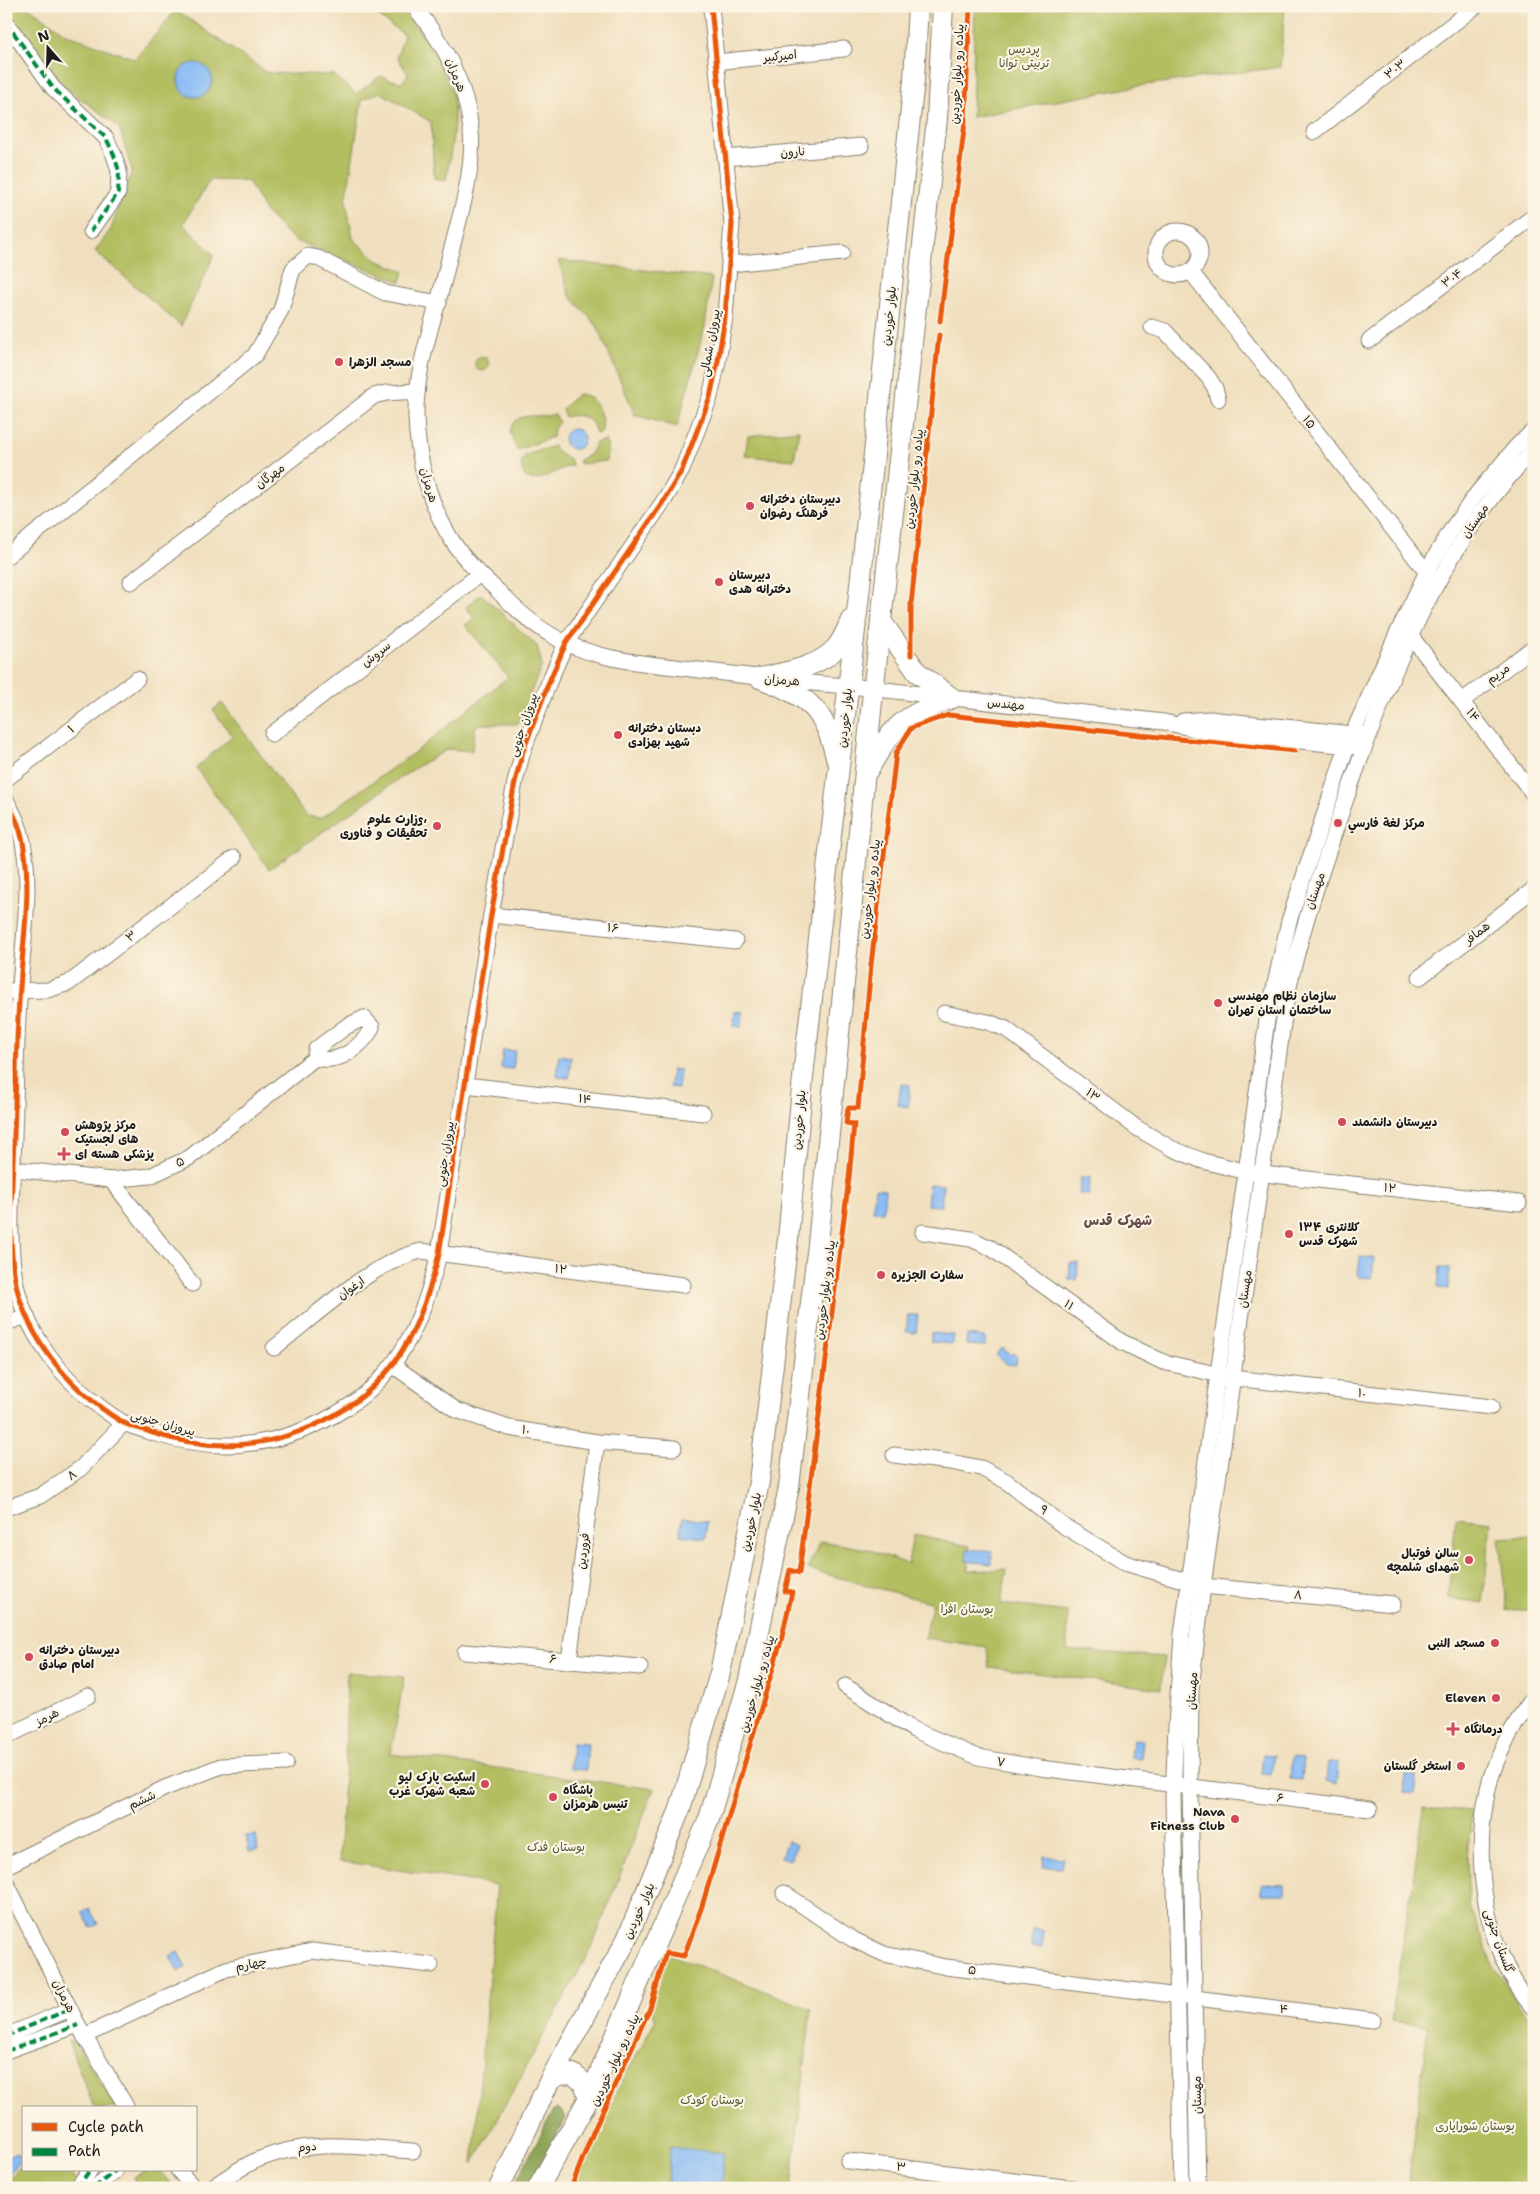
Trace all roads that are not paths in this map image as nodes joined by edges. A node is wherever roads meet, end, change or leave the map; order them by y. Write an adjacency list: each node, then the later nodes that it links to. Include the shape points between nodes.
1 (414, 6): 17 (street, هرمزان, via 444,46 458,75 471,131 464,198)
2 (711, 6): 8 (street, پیروزان شمالی)
3 (918, 6): 29 (main road, بلوار خوردین, via 914,80)
4 (943, 6): 30 (main road, بلوار خوردین, via 937,118)
5 (1476, 6): 9 (street, ۳۰۳)
6 (6, 22): 13 (street, via 53,88 106,138 114,155 118,193)
7 (844, 49): 8 (street, امیرکبیر)
8 (716, 62): 11 (street, پیروزان شمالی)
9 (1314, 132)
10 (861, 146): 11 (street, نارون)
11 (725, 158): 15 (street, پیروزان شمالی, via 732,224)
12 (1534, 216): 19 (street, ۳۰۴)
13 (91, 231)
14 (842, 253): 15 (street)
15 (730, 264): 32 (street, پیروزان شمالی, via 725,316 710,397 682,470)
16 (1191, 272): 25 (street, ۱۵)
17 (439, 303): 20 (street, هرمزان); 24 (street, via 385,293 318,258 308,256 293,269 281,310 255,355)
18 (1152, 328): 21 (street, via 1165,331 1208,378)
19 (1369, 341)
20 (418, 391): 26 (street, هرمزان, via 419,444 433,503 453,542); 27 (street, مهرگان, via 386,392 374,396)
21 (1218, 399)
22 (1534, 430): 25 (street, via 1466,508)
23 (1534, 450): 28 (street, مهستان, via 1471,524)
24 (6, 557)
25 (1427, 573): 28 (street, ۱۵); 31 (street)
26 (480, 574): 32 (street, هرمزان, via 531,620); 40 (street, سروش)
27 (131, 582)
28 (1436, 585): 31 (street, مهستان)
29 (858, 604): 34 (main road, via 836,648 811,664); 36 (main road, بلوار خوردین)
30 (881, 622): 37 (main road, بلوار خوردین); 38 (main road, via 917,672)
31 (1406, 630): 39 (street, ۱۴); 41 (street); 42 (street, مهستان)
32 (566, 643): 34 (street, هرمزان, via 603,656); 50 (street, پیروزان جنوبی, via 523,751)
33 (1534, 647): 39 (street, مریم)
34 (760, 678): 36 (street, هرمزان); 43 (main road, via 801,696 821,716 832,741)
35 (137, 679): 45 (street, ۱)
36 (848, 686): 37 (street, مهندس); 43 (main road, بلوار خوردین)
37 (874, 689): 38 (street, مهندس); 44 (main road, بلوار خوردین)
38 (952, 698): 41 (street, مهندس, via 1164,722 1204,731); 44 (main road, via 902,721 885,741)
39 (1462, 701): 46 (street, ۱۴)
40 (272, 734)
41 (1350, 740): 42 (street, مهندس); 55 (street, via 1290,921)
42 (1366, 742): 56 (street, مهستان, via 1299,938)
43 (840, 774): 105 (main road, بلوار خوردین, via 759,1482 720,1673 680,1809 650,1887 627,1939)
44 (865, 776): 106 (main road, بلوار خوردین, via 818,1244 789,1487 749,1680 709,1819)
45 (6, 779)
46 (1534, 794)
47 (6, 800): 53 (street, پیروزان جنوبی, via 20,830 26,871)
48 (234, 858): 53 (street, ۳, via 69,983 48,990)
49 (1534, 889): 52 (street, همافر)
50 (491, 915): 51 (street, ۱۶); 58 (street, پیروزان جنوبی)
51 (735, 941)
52 (1420, 977)
53 (13, 991): 60 (street, پیروزان جنوبی)
54 (944, 1013): 61 (street, ۱۳, via 1006,1029 1137,1128 1171,1148 1203,1161)
55 (1265, 1032): 56 (street); 61 (street)
56 (1281, 1034): 61 (street, مهستان)
57 (315, 1058): 62 (street, ۵, via 189,1158 150,1176)
58 (466, 1085): 59 (street, ۱۴); 65 (street, پیروزان جنوبی)
59 (703, 1112)
60 (10, 1169): 62 (street, ۵); 68 (street, پیروزان جنوبی, via 13,1267)
61 (1254, 1172): 63 (street, ۱۲); 72 (street); 73 (street, مهستان)
62 (111, 1180): 66 (street)
63 (1519, 1203)
64 (923, 1232): 72 (street, ۱۱, via 971,1239 991,1248 1122,1342 1163,1362)
65 (439, 1254): 67 (street, ۱۲); 70 (street, ارغوان, via 421,1252 387,1265 361,1280); 71 (street, پیروزان جنوبی, via 431,1289 418,1323)
66 (192, 1284)
67 (683, 1285)
68 (27, 1316): 69 (street); 75 (street, پیروزان جنوبی, via 40,1343 57,1366 79,1390)
69 (6, 1323)
70 (274, 1348)
71 (394, 1366): 75 (street, پیروزان جنوبی, via 361,1398 323,1422 272,1441 200,1444); 76 (street, ۱۰, via 456,1410 509,1428)
72 (1218, 1375): 73 (street, ۱۱); 80 (street)
73 (1233, 1378): 74 (street, ۱۰); 80 (street, مهستان)
74 (1491, 1407)
75 (124, 1423): 79 (street, ۸, via 81,1468 40,1496)
76 (597, 1442): 77 (street, ۱۰); 83 (street, فروردین)
77 (674, 1448)
78 (894, 1456): 80 (street, ۹, via 981,1468 1006,1481 1062,1525 1125,1563)
79 (6, 1508)
80 (1196, 1584): 81 (street, ۸); 90 (street, via 1182,1634); 91 (street, مهستان)
81 (1393, 1604)
82 (465, 1652): 83 (street, ۶)
83 (569, 1661): 84 (street, ۶)
84 (640, 1666)
85 (845, 1686): 90 (street, ۷, via 914,1730 978,1757)
86 (88, 1696): 88 (street, هرمز)
87 (1534, 1697): 100 (street, گلستان جنوبی, via 1516,1723 1488,1787 1481,1860 1488,1912 1495,1936 1513,1979)
88 (6, 1737)
89 (286, 1763): 93 (street, ششم, via 221,1766 165,1788)
90 (1174, 1785): 91 (street, ۷); 97 (street)
91 (1190, 1787): 92 (street, ۶); 98 (street, مهستان)
92 (1370, 1809)
93 (6, 1866)
94 (6, 1882): 99 (street, هرمزان)
95 (784, 1893): 97 (street, ۵, via 852,1939 884,1954 946,1967)
96 (432, 1965): 102 (street, چهارم, via 312,1951 226,1969)
97 (1177, 1996): 98 (street, ۵); 119 (street)
98 (1195, 1998): 101 (street, ۴); 120 (street, مهستان)
99 (70, 2009): 102 (street, هرمزان); 103 (street)
100 (1534, 2010)
101 (1373, 2020)
102 (81, 2030): 104 (street, چهارم); 107 (street, هرمزان)
103 (6, 2036)
104 (6, 2051)
105 (550, 2080): 106 (main road, via 559,2075 573,2074 584,2083); 116 (main road, بلوار خوردین)
106 (589, 2098): 117 (main road, بلوار خوردین)
107 (126, 2106)
108 (413, 2151): 115 (street, دوم, via 307,2146 285,2150 256,2160)
109 (848, 2161): 118 (street, ۳)
110 (111, 2172): 112 (street)
111 (180, 2172): 114 (street)
112 (92, 2179): 113 (street)
113 (77, 2188)
114 (194, 2188)
115 (211, 2188)
116 (499, 2188)
117 (538, 2188)
118 (1073, 2188)
119 (1182, 2188)
120 (1198, 2188)

